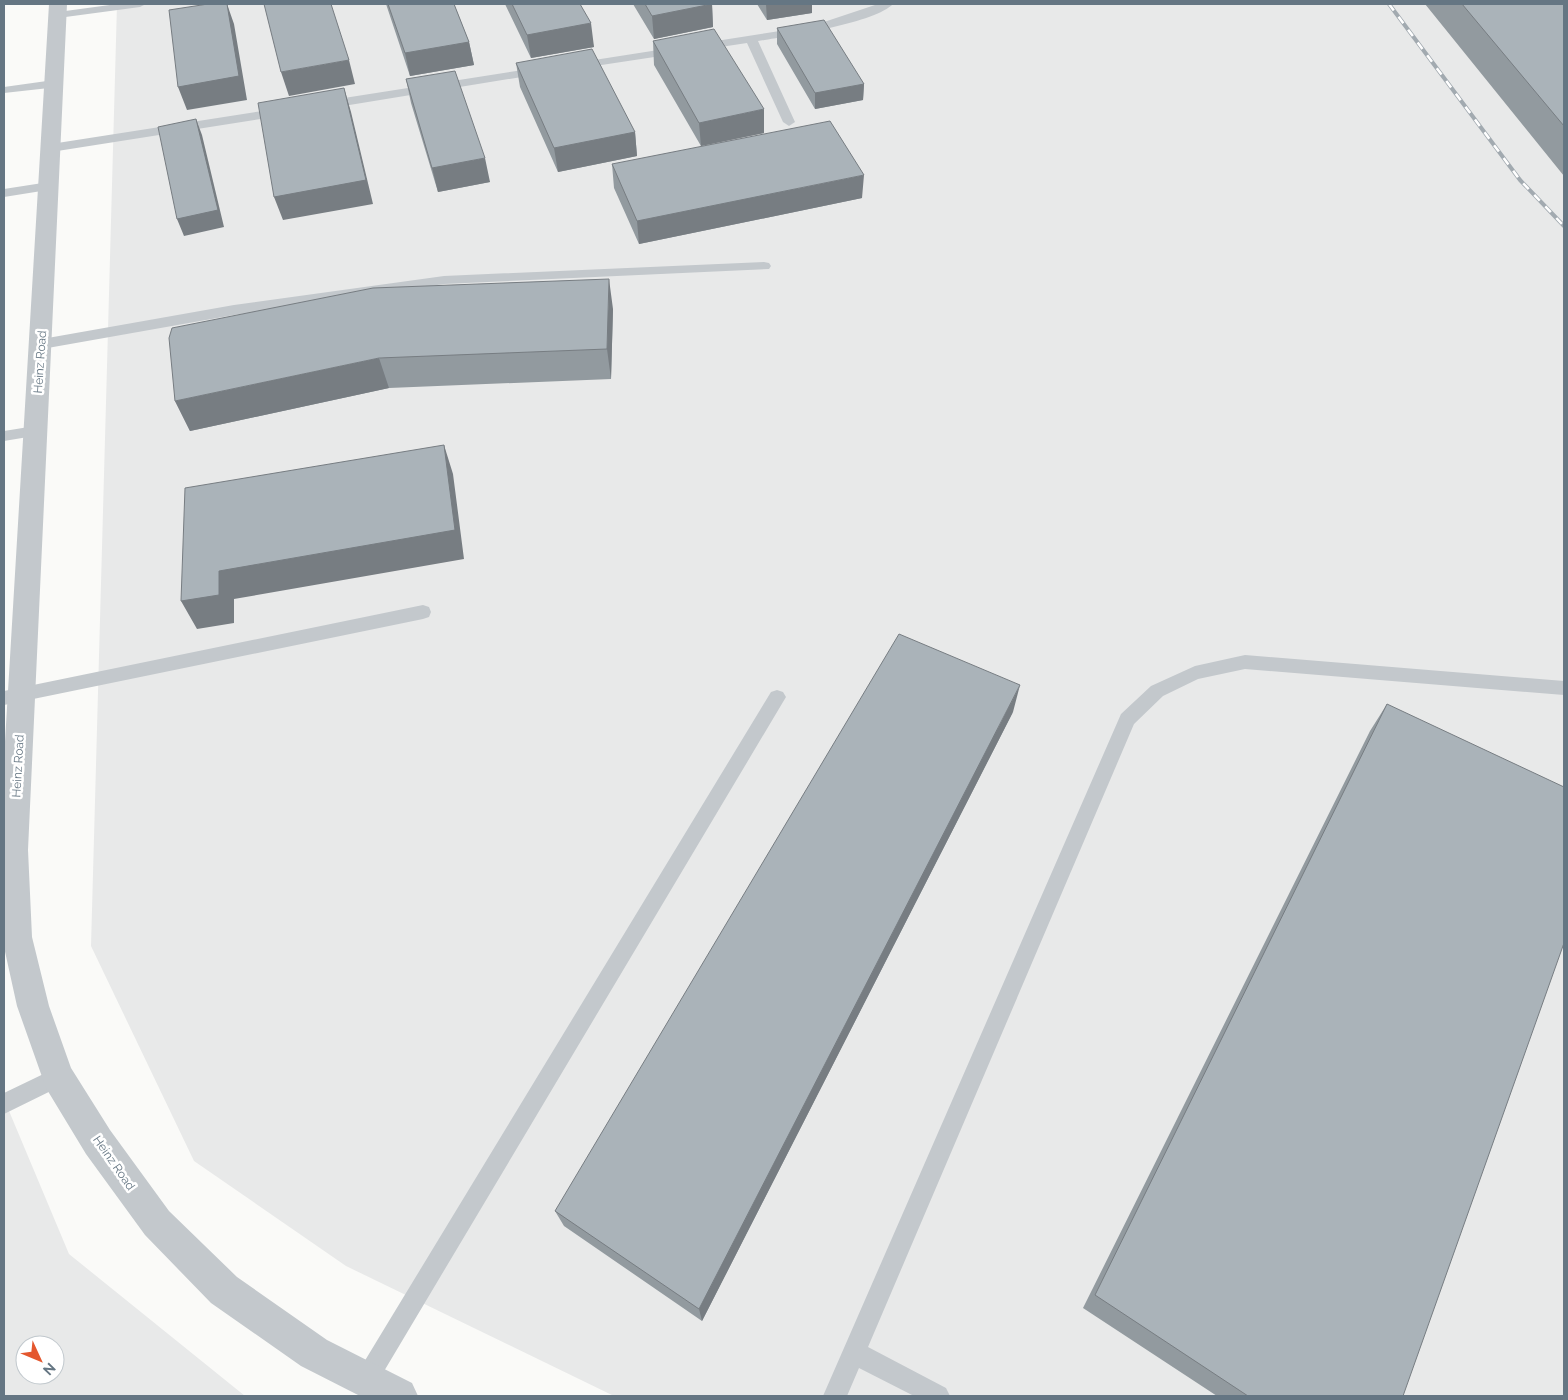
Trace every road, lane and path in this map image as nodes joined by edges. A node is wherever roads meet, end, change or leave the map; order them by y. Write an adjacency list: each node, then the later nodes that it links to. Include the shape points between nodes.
1 (140, 4): 3 (lane)
2 (887, 4): 4 (lane, via 813,29)
3 (58, 9): 5 (street, Heinz Road)
4 (751, 39): 7 (lane); 9 (lane)
5 (54, 84): 6 (lane); 10 (street, Heinz Road)
6 (4, 90)
7 (317, 107)
8 (297, 110): 10 (lane)
9 (789, 122)
10 (51, 148): 11 (street, Heinz Road)
11 (49, 186): 12 (lane); 14 (street, Heinz Road)
12 (4, 193)
13 (764, 266): 14 (lane, via 444,280 234,310)
14 (42, 344): 15 (street, Heinz Road)
15 (35, 430): 16 (lane); 19 (street, Heinz Road)
16 (4, 436)
17 (423, 612): 19 (lane)
18 (1564, 688): 23 (lane, via 1246,662 1195,673 1157,691 1127,719)
19 (13, 696): 21 (street, Heinz Road, via 13,850 17,937 33,1006)
20 (777, 697): 24 (lane)
21 (58, 1077): 22 (lane); 24 (street, Heinz Road, via 98,1142 157,1223 224,1290 314,1353)
22 (4, 1104)
23 (854, 1354): 26 (lane); 27 (lane)
24 (366, 1380): 25 (street, Heinz Road)
25 (399, 1396)
26 (835, 1396)
27 (938, 1396)

